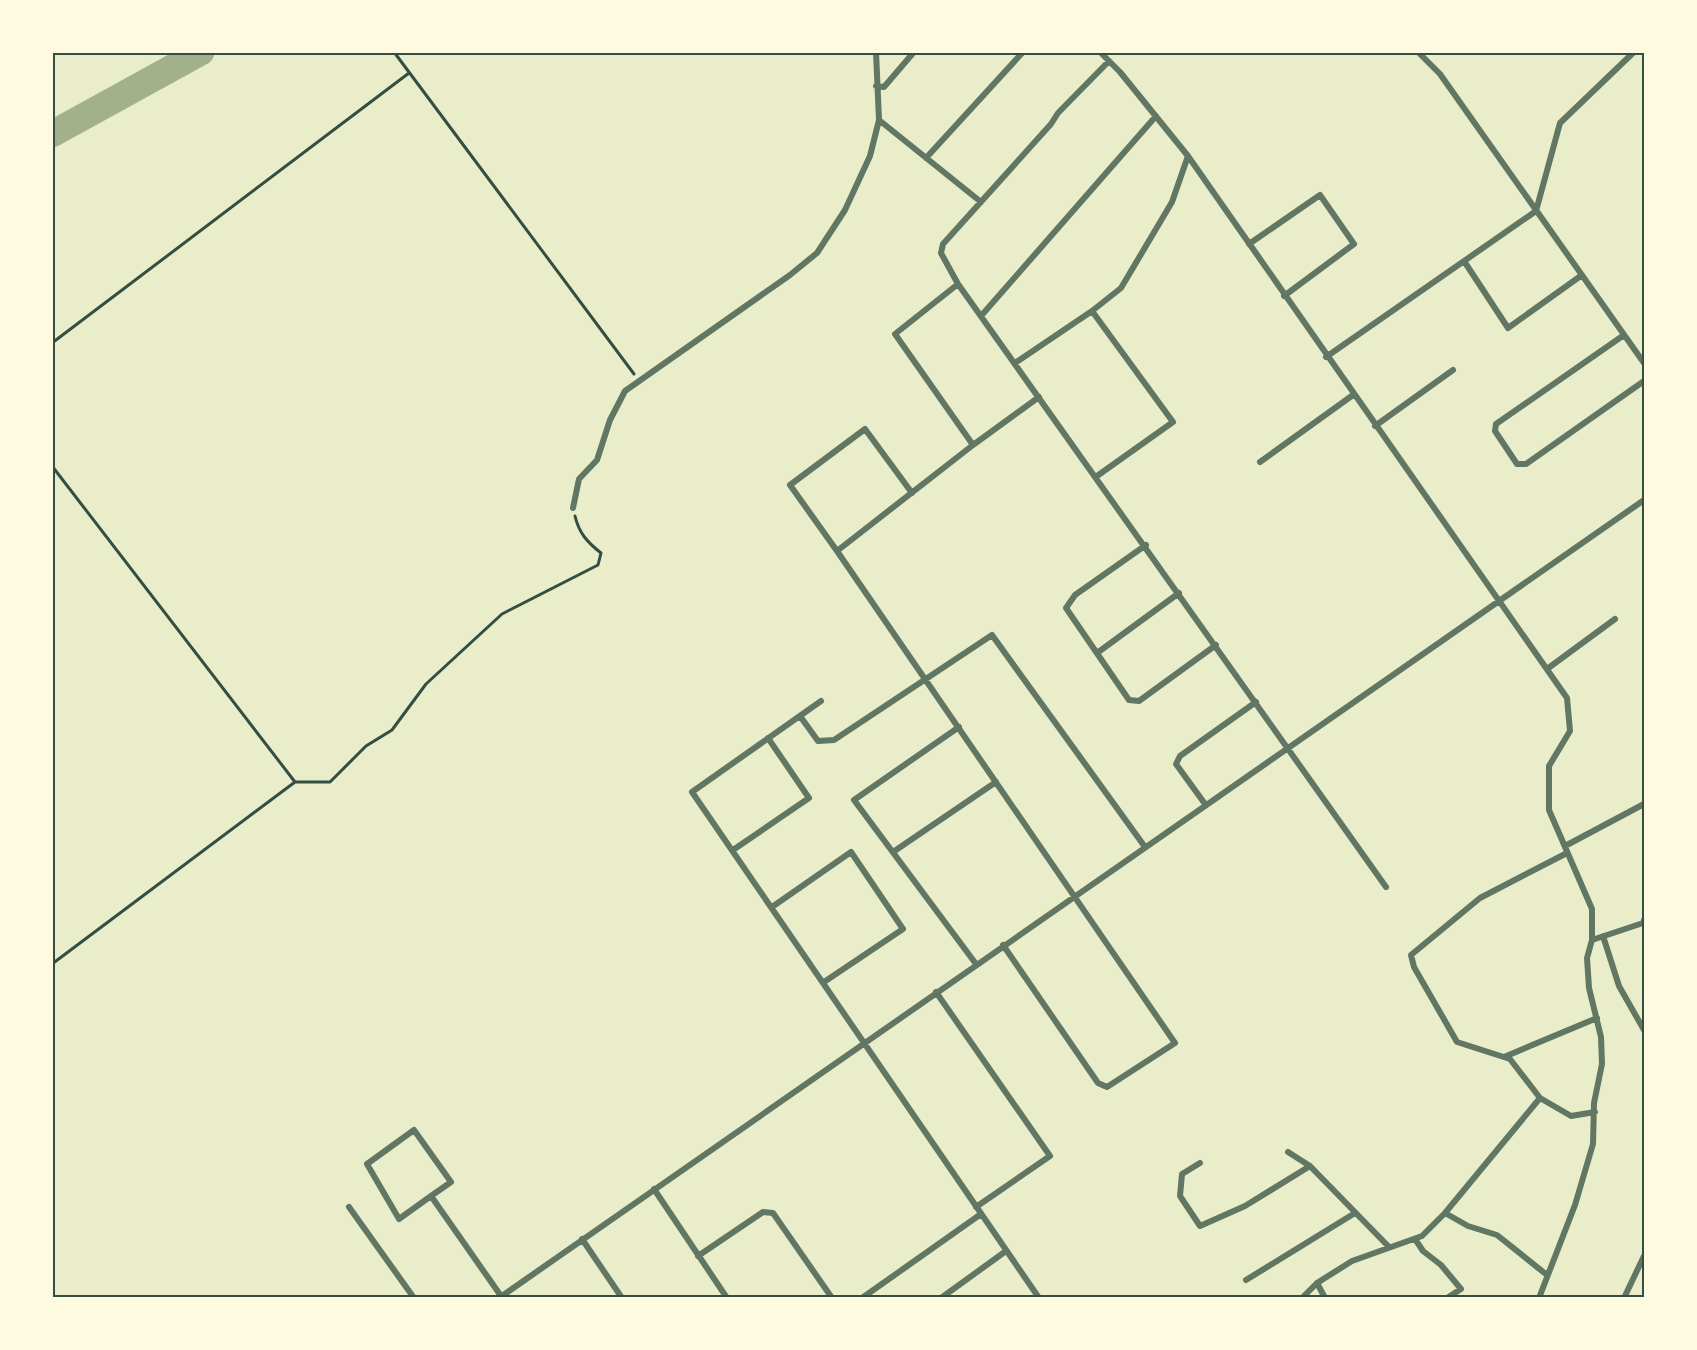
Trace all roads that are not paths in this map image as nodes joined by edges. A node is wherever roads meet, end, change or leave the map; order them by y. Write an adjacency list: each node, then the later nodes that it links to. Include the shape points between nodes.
1 (876, 52): 8 (street)
2 (914, 52): 8 (street, via 884,87)
3 (1023, 52): 12 (street)
4 (1100, 52): 7 (street)
5 (1419, 52): 14 (street, via 1440,74)
6 (1634, 52): 14 (street, via 1560,123)
7 (1109, 61): 9 (street); 13 (street)
8 (876, 86): 10 (street)
9 (1156, 116): 11 (street); 21 (street)
10 (879, 120): 12 (street); 36 (street, via 860,180 817,253 625,391 597,460 579,479)
11 (1188, 156): 15 (street); 20 (street, via 1172,202 1121,288)
12 (926, 158): 13 (street)
13 (981, 202): 18 (street, via 944,244 941,253)
14 (1536, 211): 16 (street); 17 (street)
15 (1249, 244): 19 (street); 19 (street, via 1320,195 1354,244)
16 (1464, 261): 17 (street, via 1508,328); 23 (street)
17 (1582, 275): 22 (street)
18 (958, 285): 21 (street); 31 (street, via 895,334)
19 (1284, 296): 23 (street)
20 (1092, 311): 24 (street); 33 (street, via 1173,422)
21 (981, 316): 24 (street)
22 (1624, 335): 25 (street); 27 (street, via 1496,424 1495,431 1516,464 1526,464)
23 (1326, 357): 28 (street)
24 (1015, 363): 29 (street)
25 (1644, 363)
26 (1453, 369): 30 (street)
27 (1644, 381)
28 (1353, 395): 30 (street); 32 (street)
29 (1039, 397): 31 (street); 33 (street)
30 (1375, 426): 40 (street)
31 (973, 445): 34 (street)
32 (1260, 462)
33 (1097, 476): 37 (street)
34 (912, 493): 38 (street); 38 (street, via 865,429 790,485)
35 (1644, 500): 40 (street)
36 (573, 508)
37 (1146, 545): 39 (street); 43 (street, via 1075,595 1066,608)
38 (837, 551): 45 (street)
39 (1179, 593): 42 (street); 43 (street)
40 (1498, 600): 44 (street); 51 (street)
41 (1615, 619): 44 (street)
42 (1216, 645): 43 (street, via 1139,701 1129,700); 47 (street)
43 (1097, 653)
44 (1547, 669): 56 (street, via 1567,698 1570,731 1549,766 1549,810)
45 (926, 679): 48 (street, via 834,740 818,741); 49 (street); 55 (street, via 992,635)
46 (821, 701): 48 (street)
47 (1256, 702): 51 (street); 53 (street, via 1180,756 1176,764)
48 (800, 716): 50 (street)
49 (959, 727): 52 (street); 58 (street, via 854,800)
50 (768, 738): 57 (street, via 692,792); 57 (street, via 809,798)
51 (1287, 746): 53 (street); 59 (street)
52 (996, 782): 58 (street); 60 (street)
53 (1205, 804): 55 (street)
54 (1644, 804): 56 (street)
55 (1145, 847): 60 (street)
56 (1566, 849): 64 (street, via 1592,909); 72 (street, via 1480,898 1411,955 1456,1042)
57 (733, 850): 61 (street)
58 (893, 852): 66 (street)
59 (1386, 887)
60 (1073, 896): 65 (street); 65 (street, via 1175,1043 1107,1087 1098,1083)
61 (772, 907): 67 (street); 67 (street, via 851,852 903,929)
62 (1644, 920): 63 (street)
63 (1603, 936): 64 (street); 70 (street, via 1619,986)
64 (1592, 940): 69 (street, via 1587,968)
65 (1003, 945): 66 (street)
66 (975, 964): 68 (street)
67 (824, 982): 71 (street)
68 (936, 992): 71 (street); 81 (street, via 1050,1156)
69 (1597, 1018): 72 (street); 74 (street, via 1602,1064)
70 (1644, 1030)
71 (864, 1041): 78 (street); 81 (street)
72 (1504, 1057): 73 (street, via 1510,1059)
73 (1540, 1098): 74 (street, via 1571,1116); 83 (street)
74 (1595, 1112): 91 (street, via 1593,1144 1578,1195)
75 (1288, 1152): 77 (street)
76 (1200, 1163): 77 (street, via 1182,1173 1180,1196 1200,1226 1245,1206)
77 (1310, 1166): 82 (street)
78 (654, 1190): 85 (street); 89 (street)
79 (431, 1196): 79 (street, via 451,1182 414,1130 367,1164 399,1219); 94 (street)
80 (349, 1207): 95 (street)
81 (976, 1207): 84 (street)
82 (1355, 1213): 87 (street); 92 (street)
83 (1445, 1213): 86 (street); 91 (street, via 1468,1226 1497,1235)
84 (981, 1214): 88 (street); 99 (street)
85 (582, 1239): 94 (street); 96 (street)
86 (1415, 1239): 87 (street); 104 (street, via 1461,1289)
87 (1389, 1247): 93 (street, via 1352,1261)
88 (1006, 1251): 100 (street); 101 (street)
89 (698, 1256): 97 (street); 98 (street, via 763,1212 773,1213)
90 (1644, 1256): 106 (street)
91 (1547, 1275): 105 (street)
92 (1246, 1280)
93 (1317, 1283): 102 (street); 103 (street)
94 (500, 1297)
95 (414, 1298)
96 (622, 1298)
97 (727, 1298)
98 (832, 1298)
99 (862, 1298)
100 (941, 1298)
101 (1039, 1298)
102 (1302, 1298)
103 (1325, 1298)
104 (1447, 1298)
105 (1539, 1298)
106 (1624, 1298)

